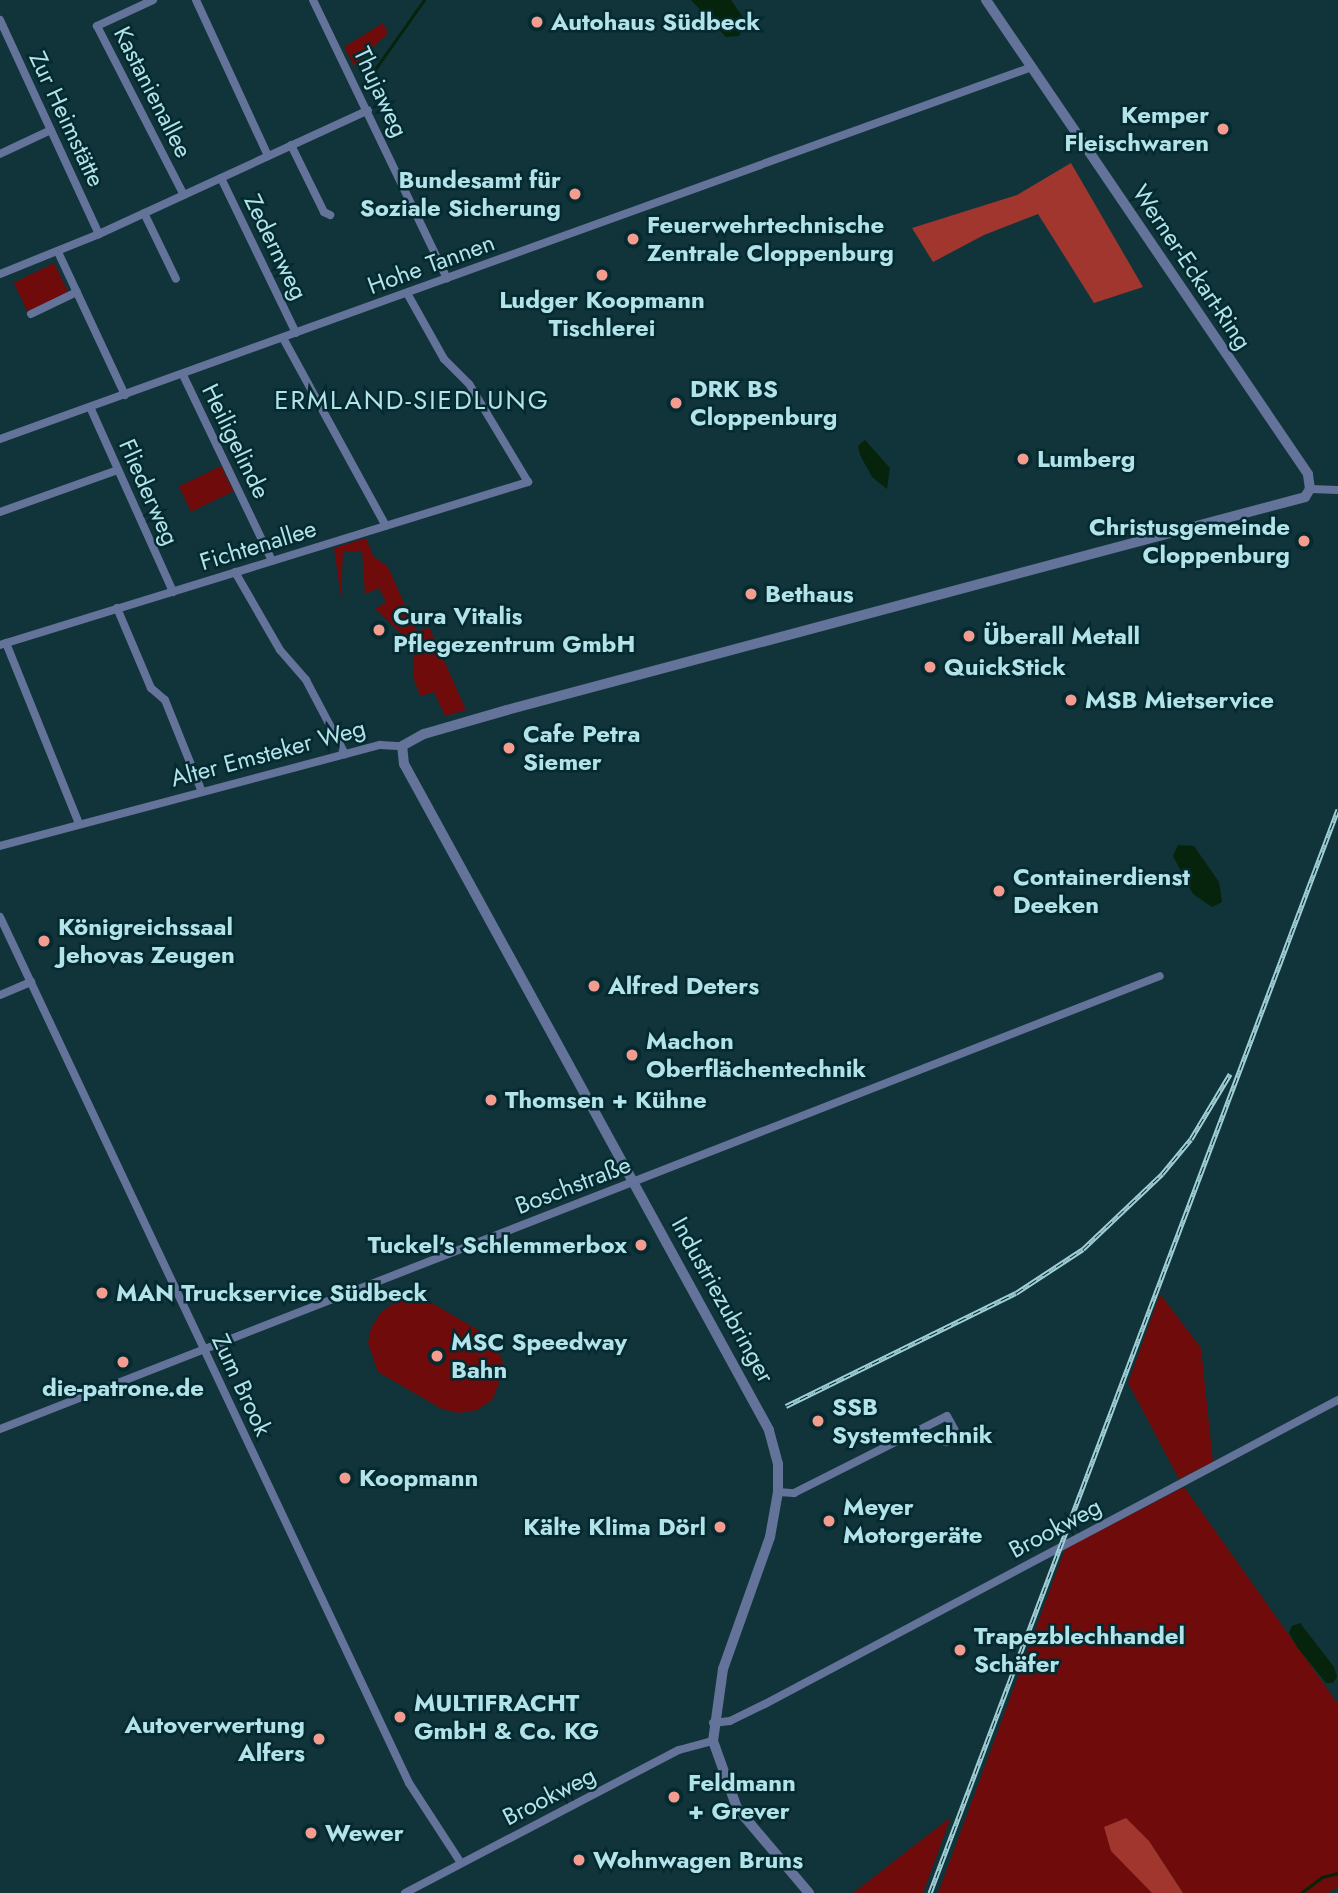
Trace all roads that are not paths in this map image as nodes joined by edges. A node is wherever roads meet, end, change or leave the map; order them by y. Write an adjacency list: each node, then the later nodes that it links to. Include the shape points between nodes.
1 (153, 0): 13 (street, Kastanienallee, via 97,26)
2 (196, 0): 11 (street)
3 (313, 0): 7 (street, Thujaweg)
4 (986, 0): 6 (street, Werner-Eckart-Ring)
5 (0, 20): 8 (street, Zur Heimstätte)
6 (1032, 67): 19 (street, Hohe Tannen); 31 (street, Werner-Eckart-Ring, via 1308,474)
7 (368, 110): 9 (street); 19 (street, Thujaweg)
8 (51, 130): 10 (street); 16 (street, Zur Heimstätte)
9 (291, 145): 11 (street); 15 (street, via 324,212)
10 (0, 155)
11 (268, 156): 12 (street)
12 (221, 178): 13 (street); 24 (street, Zedernweg)
13 (184, 195): 14 (street)
14 (144, 213): 16 (street); 20 (street)
15 (330, 215)
16 (99, 234): 17 (street)
17 (58, 251): 18 (street); 21 (street)
18 (0, 274)
19 (447, 278): 22 (street, Hohe Tannen)
20 (176, 279)
21 (77, 292): 23 (street); 27 (street)
22 (407, 293): 24 (street, Hohe Tannen); 34 (street, Fichtenallee, via 444,359 469,384 528,482)
23 (31, 314)
24 (296, 333): 25 (street, Hohe Tannen)
25 (283, 338): 26 (street, Hohe Tannen); 34 (street)
26 (183, 375): 27 (street, Hohe Tannen); 35 (street, Heiligelinde)
27 (125, 395): 28 (street, Hohe Tannen)
28 (90, 407): 29 (street, Hohe Tannen); 30 (street, Fliederweg)
29 (0, 439)
30 (118, 470): 33 (street); 37 (street, Fliederweg)
31 (1310, 489): 32 (street); 40 (street, Alter Emsteker Weg, via 1297,501 508,710 417,737)
32 (1338, 490)
33 (0, 512)
34 (386, 526): 35 (street, Fichtenallee)
35 (272, 561): 36 (street, Fichtenallee)
36 (235, 572): 37 (street, Fichtenallee); 41 (street, via 280,650 306,680)
37 (173, 593): 38 (street, Fichtenallee)
38 (117, 608): 39 (street, Fichtenallee); 42 (street, via 150,688 164,700)
39 (2, 644): 43 (street)
40 (402, 746): 41 (street, Alter Emsteker Weg, via 380,745); 49 (street, Industriezubringer, via 404,764)
41 (345, 754): 42 (street, Alter Emsteker Weg)
42 (202, 792): 43 (street, Alter Emsteker Weg)
43 (79, 824): 44 (street, Alter Emsteker Weg)
44 (0, 846)
45 (0, 917): 47 (street, Zum Brook)
46 (1160, 976): 49 (street, Boschstraße)
47 (31, 982): 48 (street); 50 (street, Zum Brook)
48 (0, 995)
49 (633, 1182): 50 (street, Boschstraße); 54 (street, Industriezubringer, via 761,1413 778,1464)
50 (204, 1349): 52 (street, Boschstraße); 57 (street, Zum Brook, via 409,1783)
51 (1338, 1400): 55 (street, Brookweg, via 765,1704 730,1721)
52 (0, 1429)
53 (919, 1430): 54 (street, via 794,1493)
54 (778, 1492): 55 (street, Industriezubringer, via 769,1536 723,1669)
55 (713, 1723): 56 (street, Industriezubringer)
56 (713, 1741): 57 (street, Brookweg, via 679,1750); 59 (street, Industriezubringer, via 737,1808)
57 (461, 1863): 58 (street, Brookweg)
58 (405, 1893)
59 (809, 1893)

